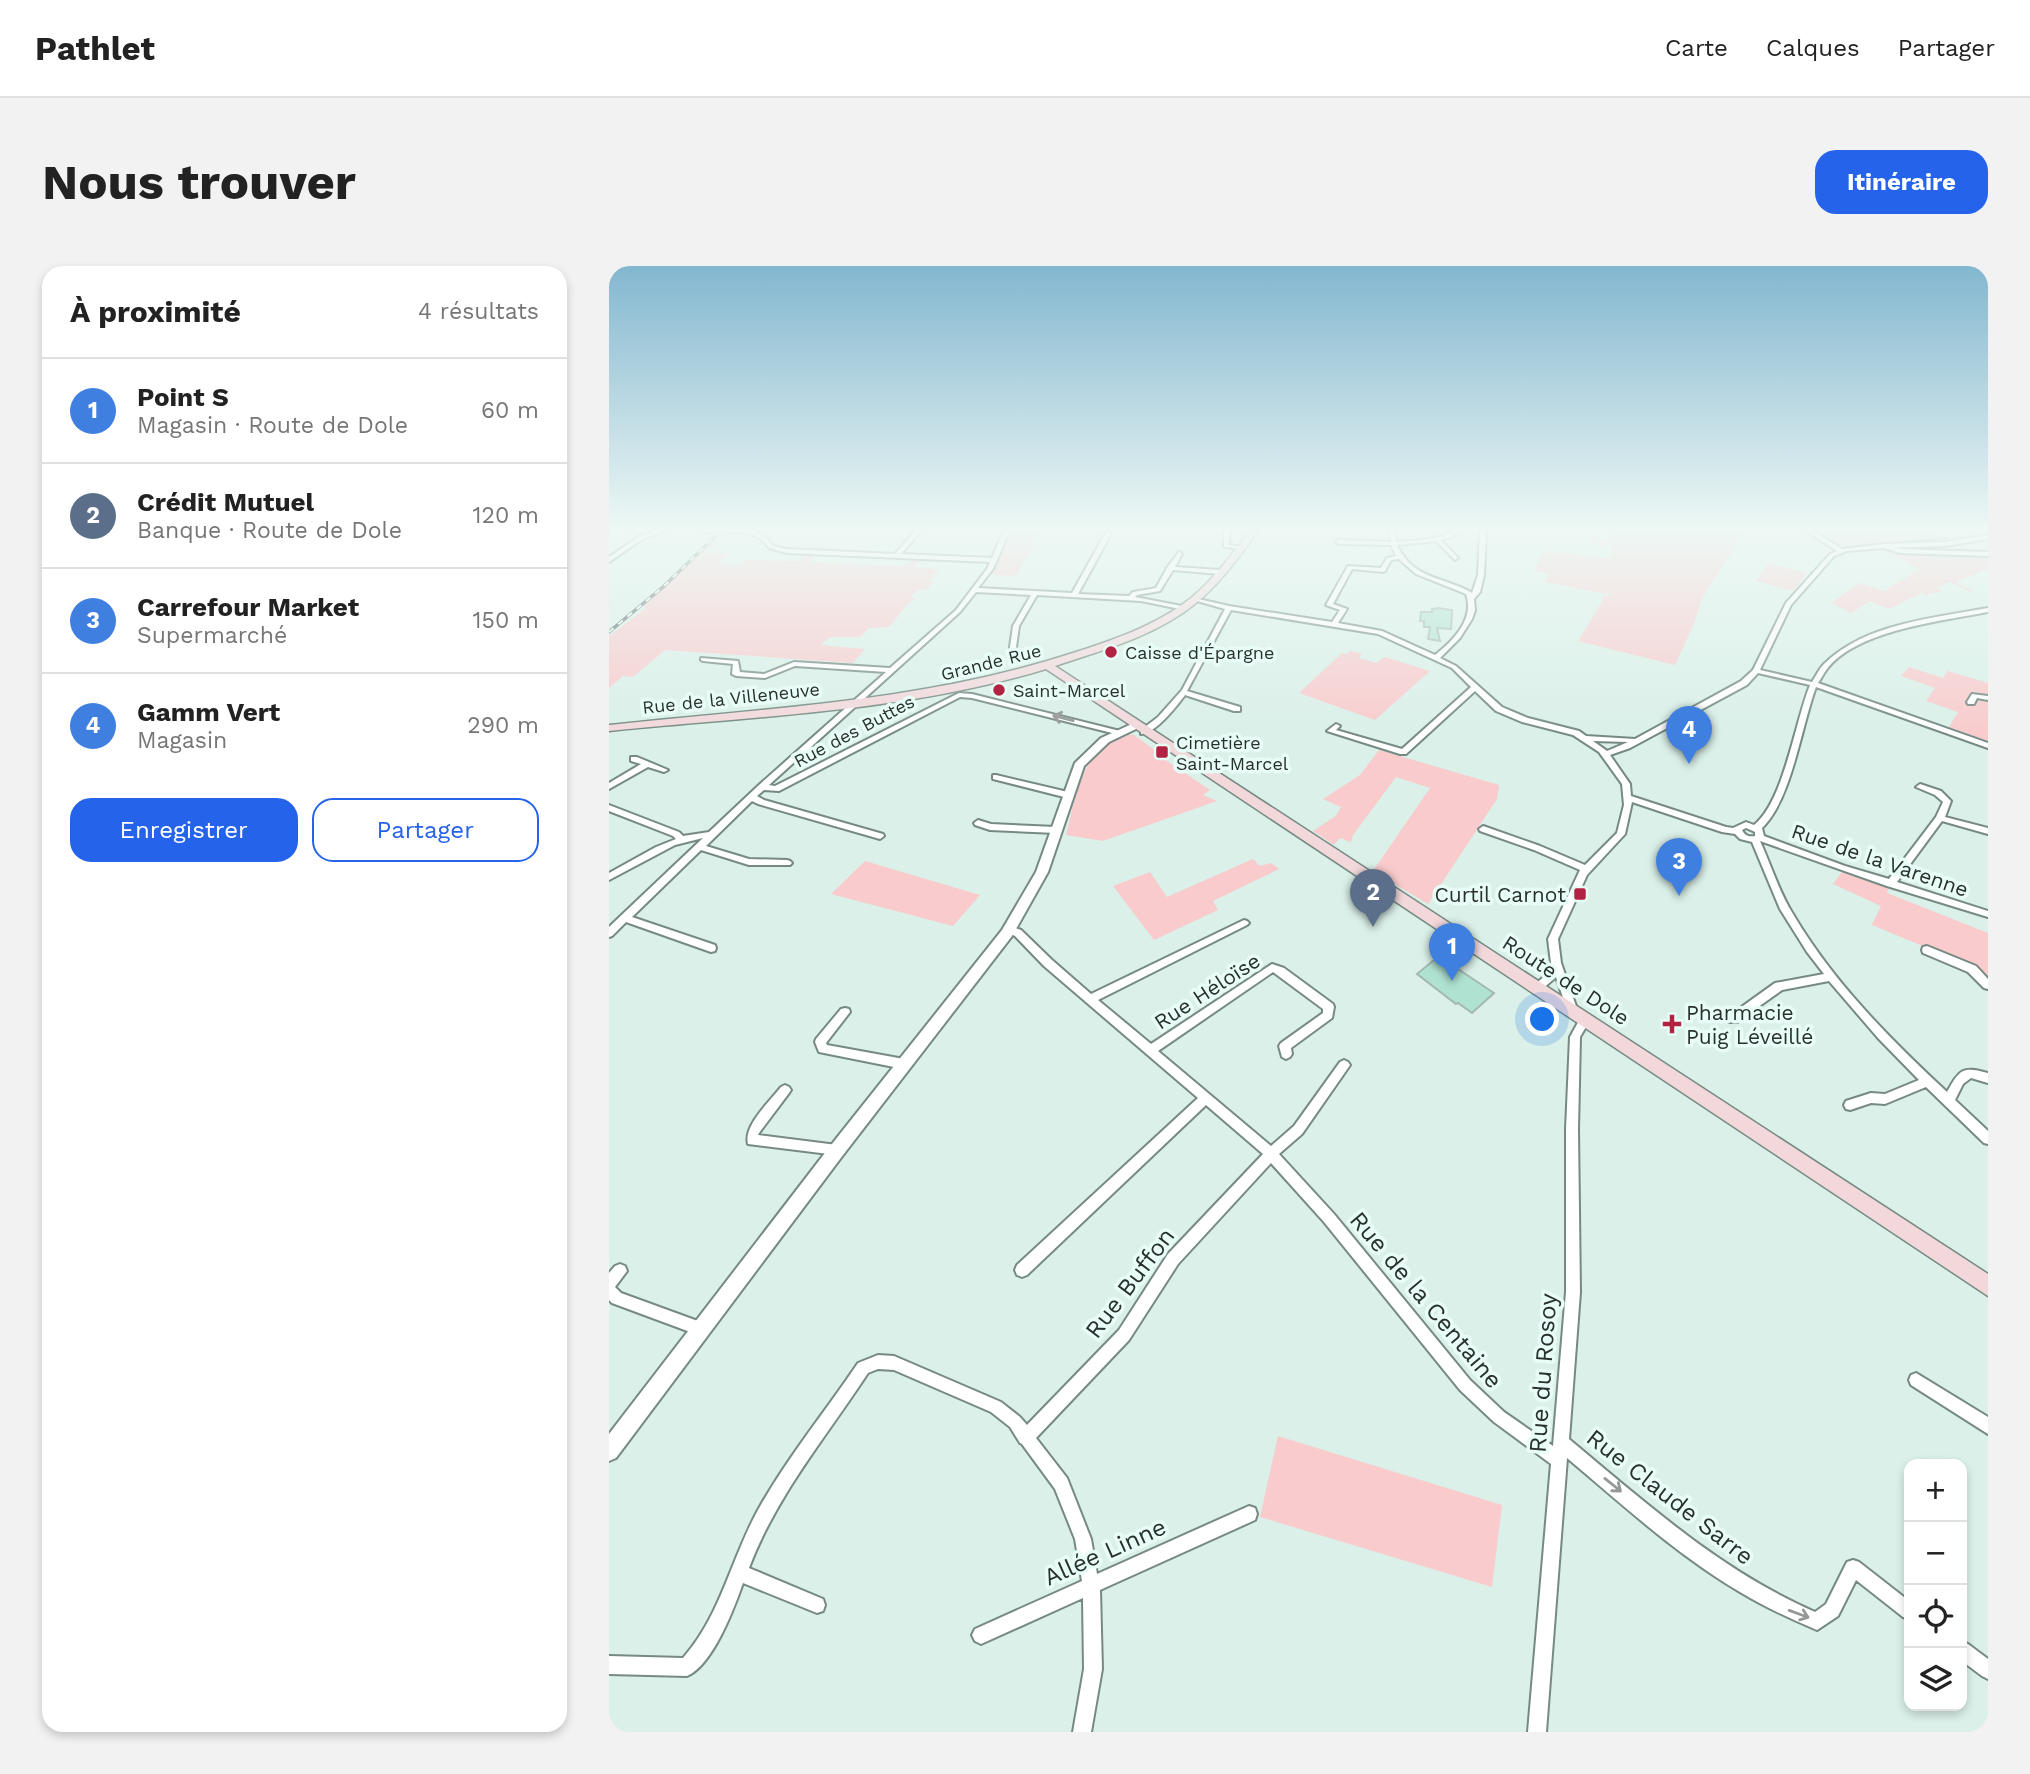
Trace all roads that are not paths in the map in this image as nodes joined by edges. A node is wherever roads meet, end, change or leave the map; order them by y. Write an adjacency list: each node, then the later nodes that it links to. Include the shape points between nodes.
1 (968, 598): 18 (street)
2 (1032, 598): 13 (street, via 1016,626)
3 (1119, 598): 7 (street)
4 (1333, 598): 12 (street, via 1329,606 1344,609)
5 (1472, 598): 15 (street, via 1465,625)
6 (1793, 598): 19 (street)
7 (1130, 599): 9 (street)
8 (1196, 599): 9 (main road, Grande Rue); 10 (street)
9 (1185, 608): 14 (main road, Grande Rue, via 1147,629)
10 (1229, 608): 12 (street); 23 (street, via 1210,636)
11 (1988, 611): 20 (street, via 1862,639 1833,658)
12 (1335, 623): 15 (street, via 1380,632)
13 (1013, 654)
14 (1083, 654): 17 (main road, Grande Rue); 22 (main road, via 1071,670)
15 (1437, 657): 21 (street)
16 (703, 659): 18 (street, via 736,662 736,674 765,676 794,664)
17 (1048, 666): 22 (main road, Route de Dole); 26 (main road, Grande Rue, via 956,690)
18 (890, 670): 26 (street)
19 (1756, 671): 20 (street); 33 (street, via 1739,686)
20 (1813, 684): 34 (street); 49 (street, via 1785,778 1765,820)
21 (1475, 687): 28 (street, via 1403,752 1331,731); 32 (street, via 1499,709)
22 (1080, 688): 30 (main road, Route de Dole)
23 (1185, 693): 27 (street); 30 (street, via 1165,718)
24 (1988, 698): 25 (street, via 1975,696)
25 (1971, 702)
26 (856, 703): 29 (main road, Rue de la Villeneuve); 41 (street)
27 (1237, 709)
28 (1336, 726)
29 (609, 728)
30 (1139, 729): 31 (street); 73 (main road, Route de Dole)
31 (1117, 733): 41 (street, Rue des Buttes, one-way to 41, via 959,695 776,789); 43 (street, via 1085,757)
32 (1584, 737): 33 (street); 35 (street)
33 (1638, 740): 35 (street)
34 (1988, 746)
35 (1605, 754): 45 (street, via 1626,784)
36 (634, 759): 37 (street)
37 (647, 764): 39 (street); 40 (street)
38 (1012, 768): 43 (street, via 999,778)
39 (664, 770)
40 (609, 786)
41 (762, 787): 44 (street)
42 (1920, 787): 47 (street, via 1947,801)
43 (1068, 795): 51 (street)
44 (752, 797): 54 (street); 55 (street)
45 (1629, 798): 52 (street); 60 (street, via 1621,834)
46 (609, 808): 56 (street)
47 (1940, 818): 53 (street); 62 (street)
48 (978, 823): 51 (street)
49 (1756, 828): 52 (street, via 1742,825); 57 (street, via 1761,832)
50 (1483, 829): 60 (street)
51 (1056, 830): 66 (street, via 1042,872)
52 (1737, 831): 57 (street, Rue de la Varenne, via 1744,838)
53 (1988, 831)
54 (712, 835): 56 (street); 58 (street)
55 (880, 836)
56 (681, 839): 61 (street)
57 (1758, 839): 62 (street, Rue de la Varenne); 71 (street, via 1789,917)
58 (700, 847): 59 (street, via 749,862); 64 (street)
59 (787, 863)
60 (1586, 869): 70 (street, via 1553,939)
61 (609, 877)
62 (1890, 884): 63 (street, Rue de la Varenne)
63 (1988, 914)
64 (625, 918): 67 (street); 68 (street)
65 (1244, 923): 74 (street)
66 (1010, 930): 74 (street, Rue de la Centaine); 80 (street)
67 (609, 933)
68 (711, 948)
69 (1927, 950): 72 (street, via 1972,969)
70 (1556, 963): 73 (street, via 1551,976); 76 (street)
71 (1831, 977): 77 (street, via 1779,986); 83 (street)
72 (1988, 985)
73 (1537, 988): 76 (main road, Route de Dole)
74 (1091, 999): 78 (street, Rue de la Centaine)
75 (845, 1012): 80 (street, via 820,1042 823,1049)
76 (1579, 1016): 94 (main road, Route de Dole); 100 (street, Rue du Rosoy, via 1571,1129 1573,1292)
77 (1733, 1019)
78 (1151, 1050): 79 (street, Rue Héloïse, via 1272,968 1329,1007 1328,1015 1285,1046); 85 (street, Rue de la Centaine)
79 (1286, 1054)
80 (904, 1064): 89 (street)
81 (1344, 1065): 90 (street, via 1298,1130)
82 (1988, 1078): 86 (street, via 1969,1073)
83 (1927, 1082): 86 (street); 87 (street, via 1885,1099)
84 (785, 1090): 89 (street, via 753,1131 752,1140)
85 (1206, 1098): 90 (street, Rue de la Centaine); 91 (street)
86 (1948, 1101): 88 (street)
87 (1850, 1105)
88 (1988, 1139)
89 (837, 1150): 96 (street)
90 (1271, 1154): 99 (street, Rue Buffon, via 1173,1259 1123,1335); 102 (street, Rue de la Centaine, via 1465,1385 1499,1417)
91 (1022, 1270)
92 (621, 1271): 93 (street)
93 (609, 1283)
94 (1988, 1286)
95 (609, 1291): 96 (street)
96 (701, 1329): 101 (street)
97 (1916, 1380): 98 (street)
98 (1988, 1426)
99 (1025, 1438): 104 (street, via 1015,1422 996,1407 894,1363 878,1362 863,1368 763,1516); 105 (street, via 1061,1484 1083,1539)
100 (1560, 1442): 102 (street, Rue du Rosoy); 107 (street, Rue Claude Sarre, one-way to 107, via 1721,1573 1787,1610 1817,1621 1832,1610 1853,1568)
101 (609, 1451)
102 (1559, 1460): 113 (street, Rue du Rosoy)
103 (1249, 1514): 105 (street, Allée Linne)
104 (740, 1573): 106 (street); 110 (street, via 703,1651 687,1667)
105 (1091, 1585): 108 (street, Allée Linne); 112 (street, via 1093,1668)
106 (817, 1605)
107 (1904, 1607)
108 (981, 1635)
109 (1967, 1654): 111 (street)
110 (609, 1665)
111 (1988, 1670)
112 (1082, 1732)
113 (1537, 1732)

